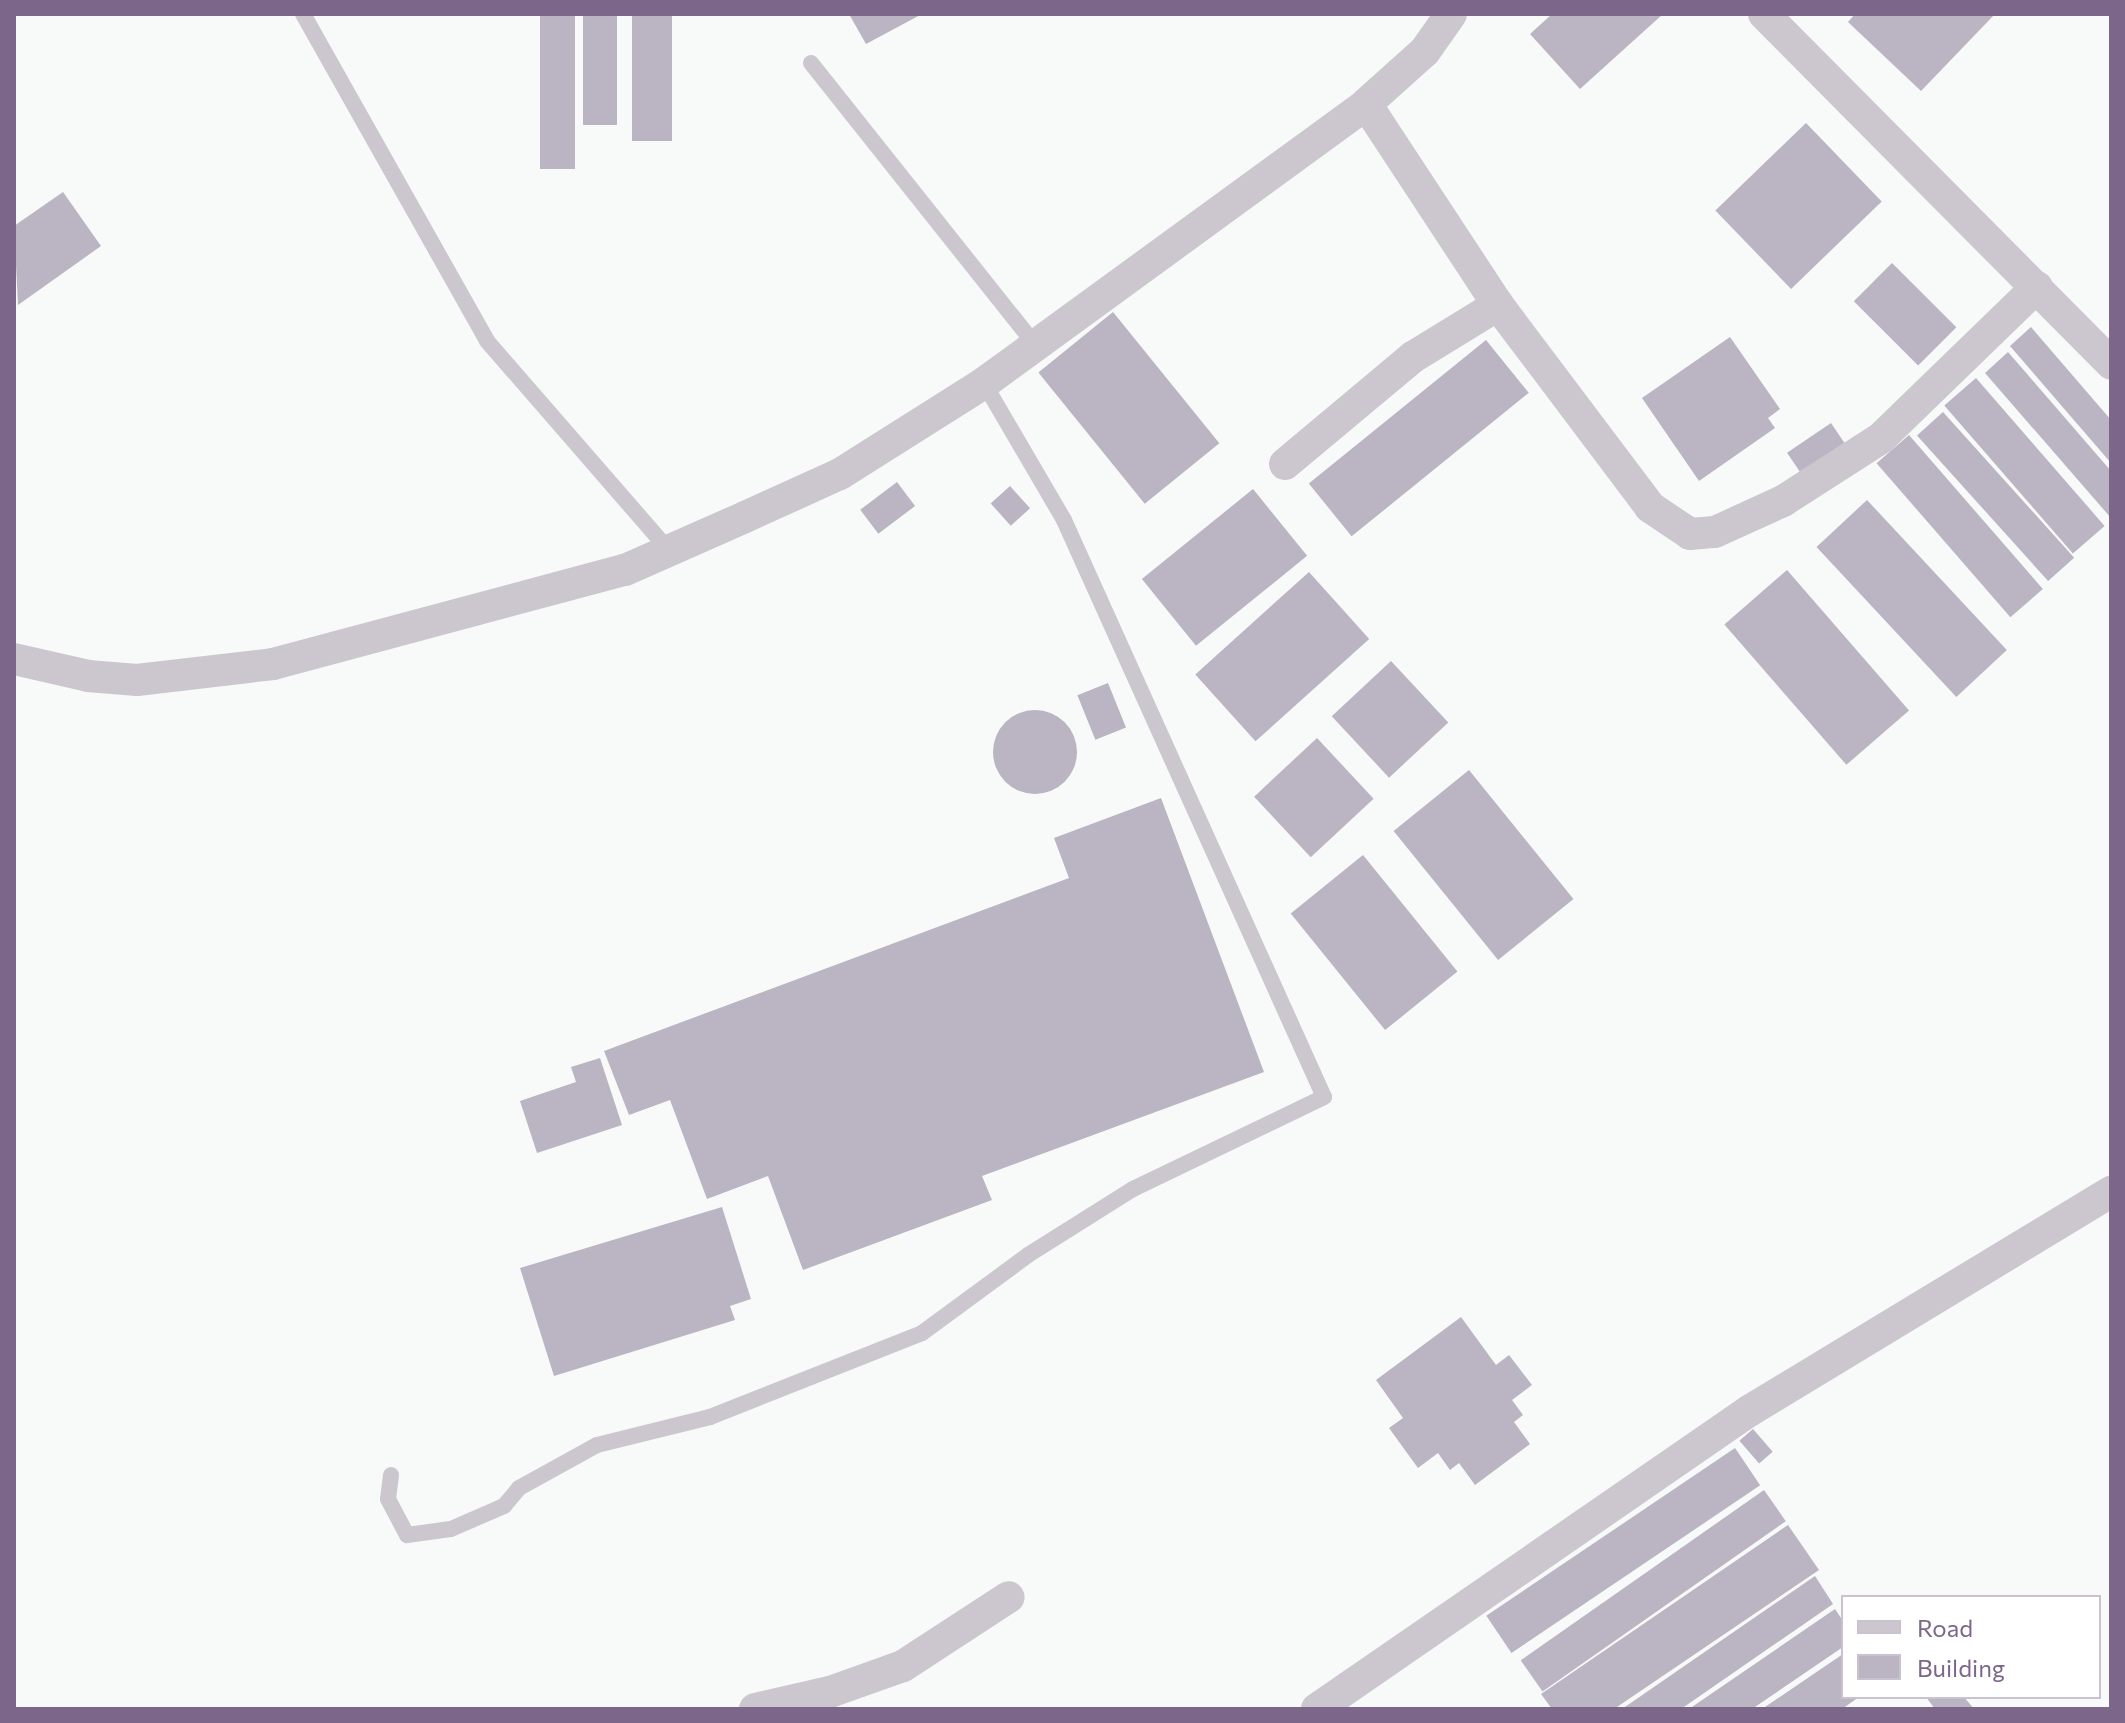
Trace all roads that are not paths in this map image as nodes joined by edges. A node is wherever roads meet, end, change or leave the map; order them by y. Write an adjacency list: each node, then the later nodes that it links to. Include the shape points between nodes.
1 (303, 14): 12 (lane, via 487,341)
2 (1451, 14): 5 (street, via 1425,51)
3 (1764, 14): 6 (street)
4 (811, 63): 8 (lane)
5 (1366, 104): 7 (street); 8 (street)
6 (2037, 287): 7 (street, via 1881,438 1783,501 1715,532 1690,534 1650,507); 9 (street)
7 (1498, 305): 11 (street, via 1413,357)
8 (1035, 345): 10 (street)
9 (2111, 364)
10 (984, 383): 12 (street, via 840,474); 15 (lane, via 1064,520 1324,1097 1133,1189 1028,1255 922,1333 710,1417 597,1445 519,1488 504,1506 451,1529 407,1535 388,1499)
11 (1285, 464)
12 (669, 550): 13 (street, via 558,591 273,664 137,680 88,676)
13 (21, 653)
14 (2111, 1192): 18 (street, via 1749,1411)
15 (391, 1475)
16 (1009, 1597): 17 (street, via 903,1666 830,1692)
17 (755, 1709)
18 (1317, 1709)

